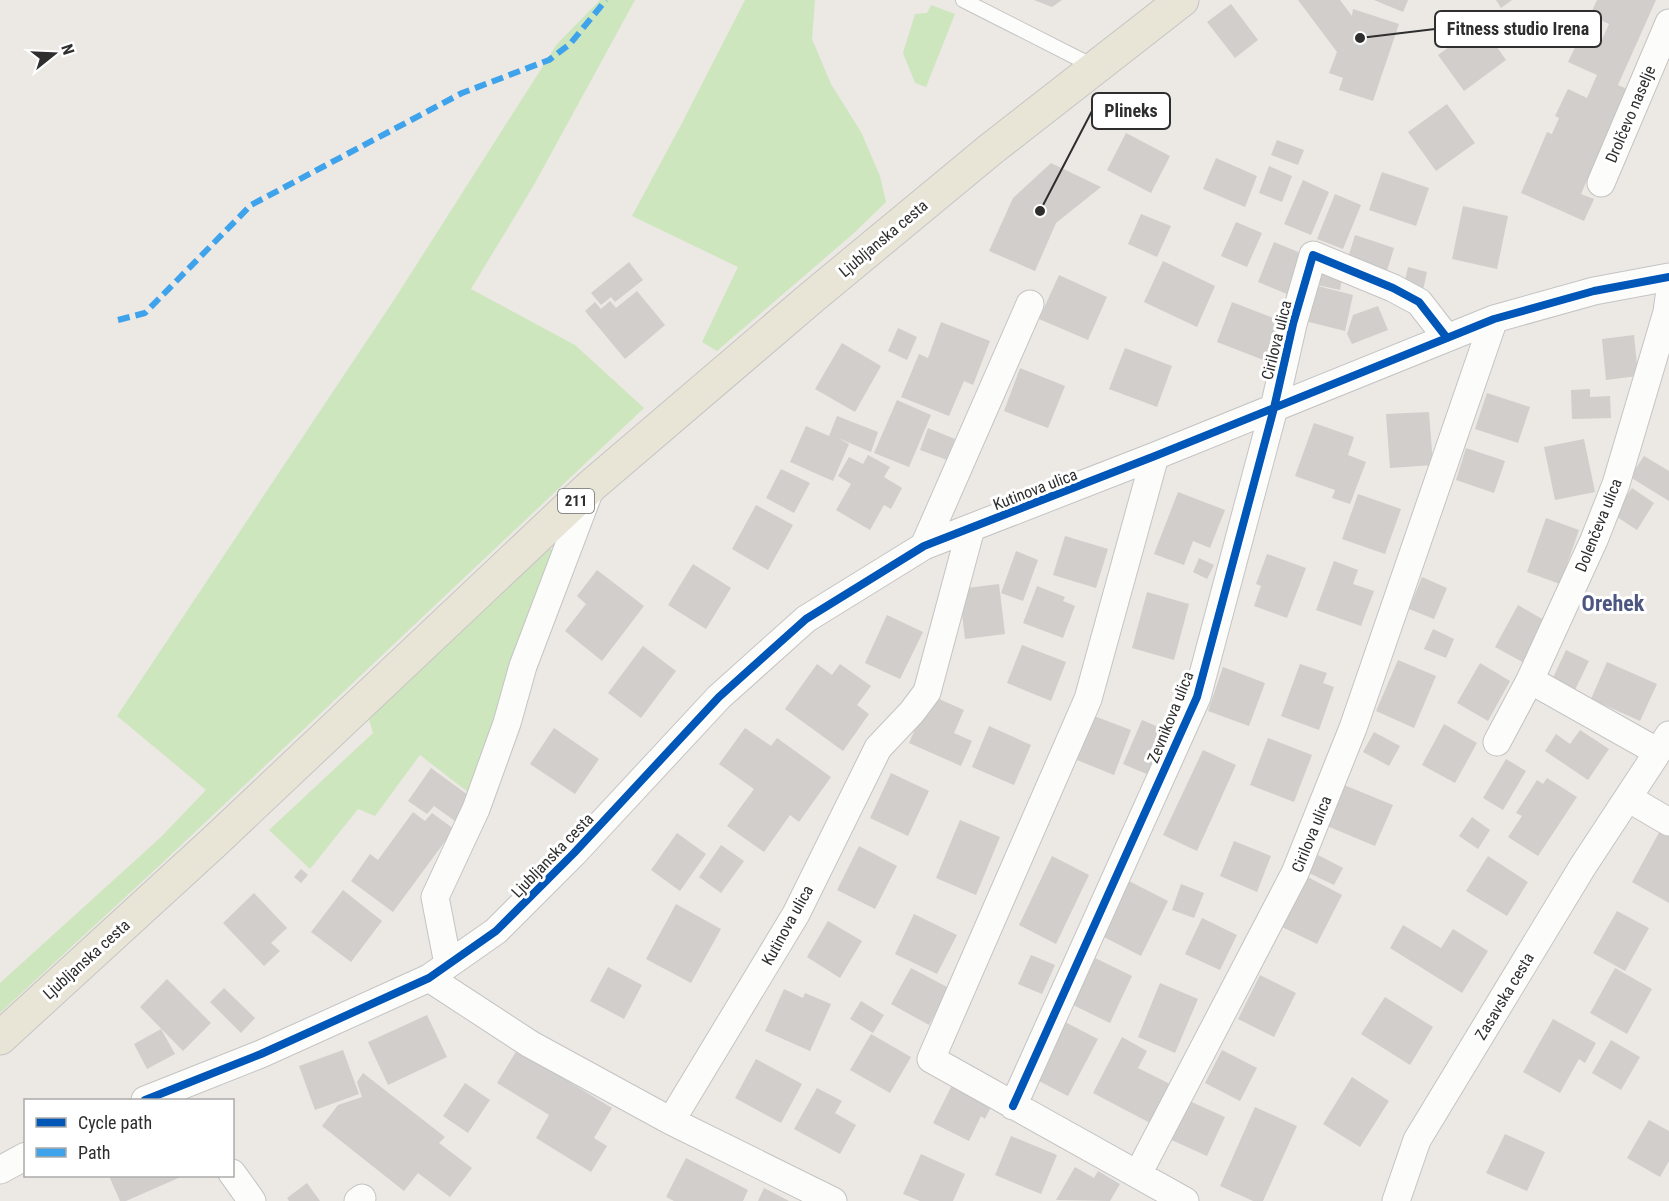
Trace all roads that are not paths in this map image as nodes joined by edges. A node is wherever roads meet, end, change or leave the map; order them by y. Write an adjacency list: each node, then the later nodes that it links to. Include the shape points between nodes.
1 (963, 0): 4 (lane)
2 (1182, 0): 4 (main road, Ljubljanska cesta / 211)
3 (1666, 37): 5 (street, Drolčevo naselje)
4 (1095, 68): 13 (main road, Ljubljanska cesta / 211, via 838,275)
5 (1601, 183)
6 (1669, 277): 9 (street, via 1594,291)
7 (1669, 297): 16 (street, Dolenčeva ulica, via 1616,484)
8 (1030, 304): 15 (street)
9 (1494, 319): 10 (street, Cirilova ulica); 28 (street, Cirilova ulica, via 1353,728 1295,873)
10 (1447, 338): 11 (street, Cirilova ulica); 11 (street, Cirilova ulica, via 1419,302 1313,255)
11 (1274, 408): 12 (street); 24 (street, Zevnikova ulica, via 1197,697)
12 (1155, 456): 14 (street, Kutinova ulica); 24 (street, via 1088,699 931,1059)
13 (591, 486): 21 (street, Ljubljanska cesta, via 523,666 476,809 435,897); 22 (main road, Ljubljanska cesta / 211)
14 (971, 528): 15 (street, Kutinova ulica); 25 (street, Kutinova ulica, via 927,692 878,748 796,914)
15 (924, 546): 21 (street, Ljubljanska cesta, via 806,619 719,697 496,931)
16 (1530, 681): 17 (street, Dolenčeva ulica); 18 (street)
17 (1497, 742)
18 (1664, 744): 19 (street, Zasavska cesta)
19 (1628, 798): 20 (street); 33 (street, Zasavska cesta, via 1417,1140)
20 (1669, 822)
21 (439, 971): 23 (street, Ljubljanska cesta, via 261,1054); 25 (street, via 530,1044)
22 (0, 1038)
23 (151, 1099)
24 (1013, 1106): 28 (street)
25 (671, 1121): 31 (street)
26 (24, 1157): 27 (street)
27 (0, 1170)
28 (1138, 1174): 32 (street)
29 (234, 1176): 30 (street)
30 (252, 1201)
31 (833, 1201)
32 (1185, 1201)
33 (1396, 1201)

